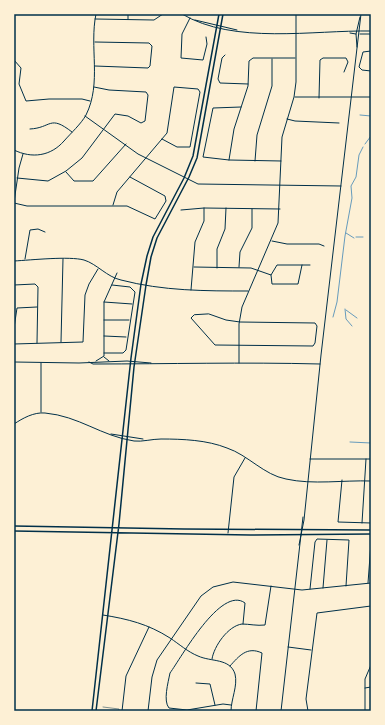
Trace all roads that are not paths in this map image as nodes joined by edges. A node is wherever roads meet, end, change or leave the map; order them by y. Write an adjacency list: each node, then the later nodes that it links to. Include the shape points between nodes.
1 (96, 14): 11 (street)
2 (128, 14): 12 (street)
3 (163, 14): 12 (street, via 154,20)
4 (182, 14): 10 (street)
5 (218, 14): 14 (main road)
6 (223, 14): 15 (main road)
7 (296, 14): 23 (street)
8 (361, 14): 9 (street)
9 (361, 16): 19 (street); 20 (street)
10 (190, 18): 13 (street); 27 (street, via 182,34 182,58 203,60)
11 (95, 19): 12 (street); 28 (street)
12 (128, 19)
13 (195, 20): 14 (street); 16 (street)
14 (217, 24): 15 (street); 16 (main road)
15 (221, 25): 17 (main road); 18 (street)
16 (216, 27): 17 (street); 63 (main road, via 197,142)
17 (220, 28): 18 (street); 64 (main road, via 200,144)
18 (237, 30): 23 (street)
19 (357, 31): 20 (street); 22 (street); 24 (street)
20 (360, 31): 21 (street); 25 (street)
21 (371, 31)
22 (349, 32): 23 (street); 24 (street)
23 (296, 33): 33 (street)
24 (356, 34): 25 (street); 29 (street)
25 (360, 34): 26 (street); 29 (street)
26 (371, 34)
27 (206, 37)
28 (94, 42): 35 (street); 35 (street, via 149,43 152,46 148,68)
29 (357, 48): 41 (street)
30 (371, 51): 36 (street, via 363,52 359,67)
31 (225, 55): 38 (street, via 222,58 219,83)
32 (272, 58): 33 (street); 38 (street, via 249,60); 58 (street, via 272,86 256,135)
33 (296, 58): 40 (street)
34 (14, 60): 44 (street, via 21,68 19,84 26,101)
35 (95, 66): 39 (street)
36 (371, 71)
37 (344, 72): 43 (street, via 348,62 346,58 320,60)
38 (248, 84): 45 (street)
39 (94, 86): 44 (street); 50 (street, via 109,90 143,92 148,95 145,122 115,114 111,116)
40 (294, 97): 43 (street); 47 (street)
41 (351, 97): 42 (street); 43 (street); 66 (street)
42 (371, 97)
43 (319, 98)
44 (90, 101): 46 (street)
45 (242, 106): 57 (street, via 233,133); 57 (street, via 213,109 203,156 207,159)
46 (85, 116): 50 (street); 51 (street)
47 (287, 119): 48 (street); 59 (street, via 282,137)
48 (340, 123)
49 (30, 129): 51 (street, via 54,122 60,123)
50 (105, 129): 53 (street); 60 (street, via 82,158)
51 (72, 132): 55 (street, via 49,152 37,155)
52 (162, 139): 52 (street, via 176,146 190,147 200,92 198,89 177,86 174,88 168,130); 56 (street)
53 (126, 144): 56 (street); 60 (street, via 94,181 74,181)
54 (14, 150): 55 (street)
55 (23, 154): 62 (street)
56 (146, 158): 61 (street); 63 (street)
57 (229, 160): 58 (street)
58 (255, 161): 59 (street)
59 (281, 161): 65 (street)
60 (66, 171): 62 (street, via 48,181)
61 (130, 177): 68 (street, via 115,194); 68 (street, via 166,197 166,201 155,219 131,206)
62 (17, 178): 67 (street)
63 (184, 178): 64 (street); 90 (main road, via 153,237)
64 (188, 180): 65 (street, via 201,185); 93 (main road, via 157,238)
65 (281, 185): 66 (street); 72 (street)
66 (341, 186): 121 (street)
67 (14, 203): 68 (street, via 27,206)
68 (113, 205)
69 (204, 208): 70 (street); 73 (street); 82 (street, via 204,220 195,242)
70 (226, 208): 71 (street); 84 (street, via 225,229 217,249)
71 (252, 208): 72 (street); 85 (street, via 252,228 240,252)
72 (280, 209): 75 (street)
73 (181, 210)
74 (44, 232): 78 (street, via 38,229 30,230)
75 (272, 241): 76 (street); 86 (street)
76 (324, 246)
77 (63, 259): 78 (street); 83 (street, via 84,260); 105 (street)
78 (25, 260): 79 (street)
79 (14, 261)
80 (302, 264): 81 (street); 88 (street, via 277,264); 88 (street, via 298,284 272,284)
81 (310, 265)
82 (194, 267): 84 (street); 94 (street)
83 (98, 268): 89 (street); 105 (street, via 85,296 83,342)
84 (217, 268): 85 (street)
85 (239, 268): 86 (street)
86 (258, 269): 88 (street); 95 (street)
87 (117, 273): 89 (street)
88 (270, 275)
89 (115, 278): 90 (street); 92 (street)
90 (141, 284): 93 (street); 113 (main road)
91 (14, 285): 98 (street, via 35,284 39,289)
92 (112, 285): 96 (street); 97 (street, via 132,288 135,292)
93 (146, 285): 94 (street); 114 (main road)
94 (191, 291): 95 (street)
95 (248, 291): 101 (street)
96 (104, 302): 97 (street); 99 (street)
97 (132, 304): 100 (street)
98 (37, 307): 102 (street, via 17,308); 107 (street)
99 (103, 320): 100 (street); 103 (street)
100 (129, 320): 104 (street)
101 (240, 322): 108 (street); 108 (street, via 210,314 194,314 191,318 214,344); 108 (street, via 314,322 317,326 313,346)
102 (14, 328)
103 (103, 336): 104 (street); 109 (street)
104 (127, 337): 109 (street, via 124,353)
105 (61, 343): 107 (street)
106 (14, 344): 107 (street)
107 (37, 344)
108 (239, 345): 118 (street)
109 (104, 353): 110 (street)
110 (104, 356): 111 (street); 112 (street)
111 (109, 360): 112 (street); 113 (street)
112 (96, 361): 117 (street)
113 (130, 361): 114 (street); 119 (main road)
114 (135, 361): 120 (street); 122 (main road)
115 (14, 362): 116 (street)
116 (41, 362): 117 (street); 123 (street)
117 (89, 362): 119 (street)
118 (239, 363): 120 (street); 121 (street)
119 (130, 364): 122 (street); 126 (main road)
120 (152, 364): 122 (street)
121 (320, 364): 130 (street)
122 (134, 365): 125 (main road)
123 (41, 412): 124 (street); 126 (street, via 70,417)
124 (14, 424)
125 (127, 436): 126 (street); 127 (main road); 128 (street)
126 (123, 437): 127 (street); 134 (main road)
127 (126, 439): 128 (street); 138 (main road)
128 (144, 440): 129 (street, via 211,443)
129 (246, 457): 135 (street, via 284,479); 144 (street, via 234,477)
130 (310, 459): 131 (street); 135 (street)
131 (366, 459): 132 (street); 136 (street)
132 (371, 459)
133 (342, 480): 135 (street); 136 (street); 140 (street, via 338,521)
134 (118, 481): 138 (main road); 142 (main road)
135 (307, 481): 145 (street)
136 (366, 481): 137 (street); 140 (street)
137 (371, 481)
138 (123, 482): 143 (main road)
139 (371, 523): 140 (street)
140 (362, 524)
141 (14, 526): 142 (main road)
142 (113, 527): 143 (main road); 148 (main road)
143 (118, 527): 144 (main road); 149 (main road)
144 (229, 529): 145 (main road); 150 (street)
145 (301, 530): 146 (main road); 152 (street)
146 (371, 530)
147 (14, 531): 148 (main road)
148 (112, 532): 149 (main road); 163 (main road)
149 (117, 532): 150 (main road); 164 (main road)
150 (228, 534): 152 (main road)
151 (371, 534): 152 (main road)
152 (301, 535): 160 (street)
153 (327, 539): 158 (street, via 349,541); 159 (street); 161 (street, via 318,539 315,542)
154 (371, 543): 155 (street)
155 (368, 583): 156 (street); 158 (street)
156 (371, 583)
157 (271, 586): 160 (street); 165 (street, via 264,625); 167 (street, via 228,582 213,587 201,596)
158 (346, 586): 159 (street)
159 (323, 588): 161 (street)
160 (295, 589): 161 (street); 168 (street)
161 (310, 590)
162 (371, 606): 170 (street, via 317,613)
163 (103, 616): 164 (street); 180 (main road)
164 (107, 616): 166 (street); 181 (main road)
165 (243, 624): 169 (street, via 245,602 229,601 203,624); 171 (street, via 236,626 219,642 213,651)
166 (150, 626): 167 (street); 183 (street, via 126,676)
167 (171, 639): 169 (street); 184 (street, via 153,672)
168 (288, 647): 170 (street); 187 (street)
169 (186, 650): 171 (street); 177 (street, via 170,674 167,707 187,710)
170 (312, 650): 188 (street, via 306,699)
171 (212, 660): 173 (street)
172 (371, 665): 176 (street, via 366,674)
173 (230, 666): 178 (street, via 236,682); 186 (street, via 246,651 262,653)
174 (196, 683): 177 (street, via 211,684)
175 (371, 687): 176 (street)
176 (365, 688): 189 (street)
177 (215, 705): 178 (street)
178 (231, 705): 185 (street)
179 (103, 707): 182 (lane)
180 (92, 711)
181 (96, 711)
182 (119, 711)
183 (122, 711)
184 (148, 711)
185 (231, 711)
186 (256, 711)
187 (281, 711)
188 (308, 711)
189 (365, 711)

